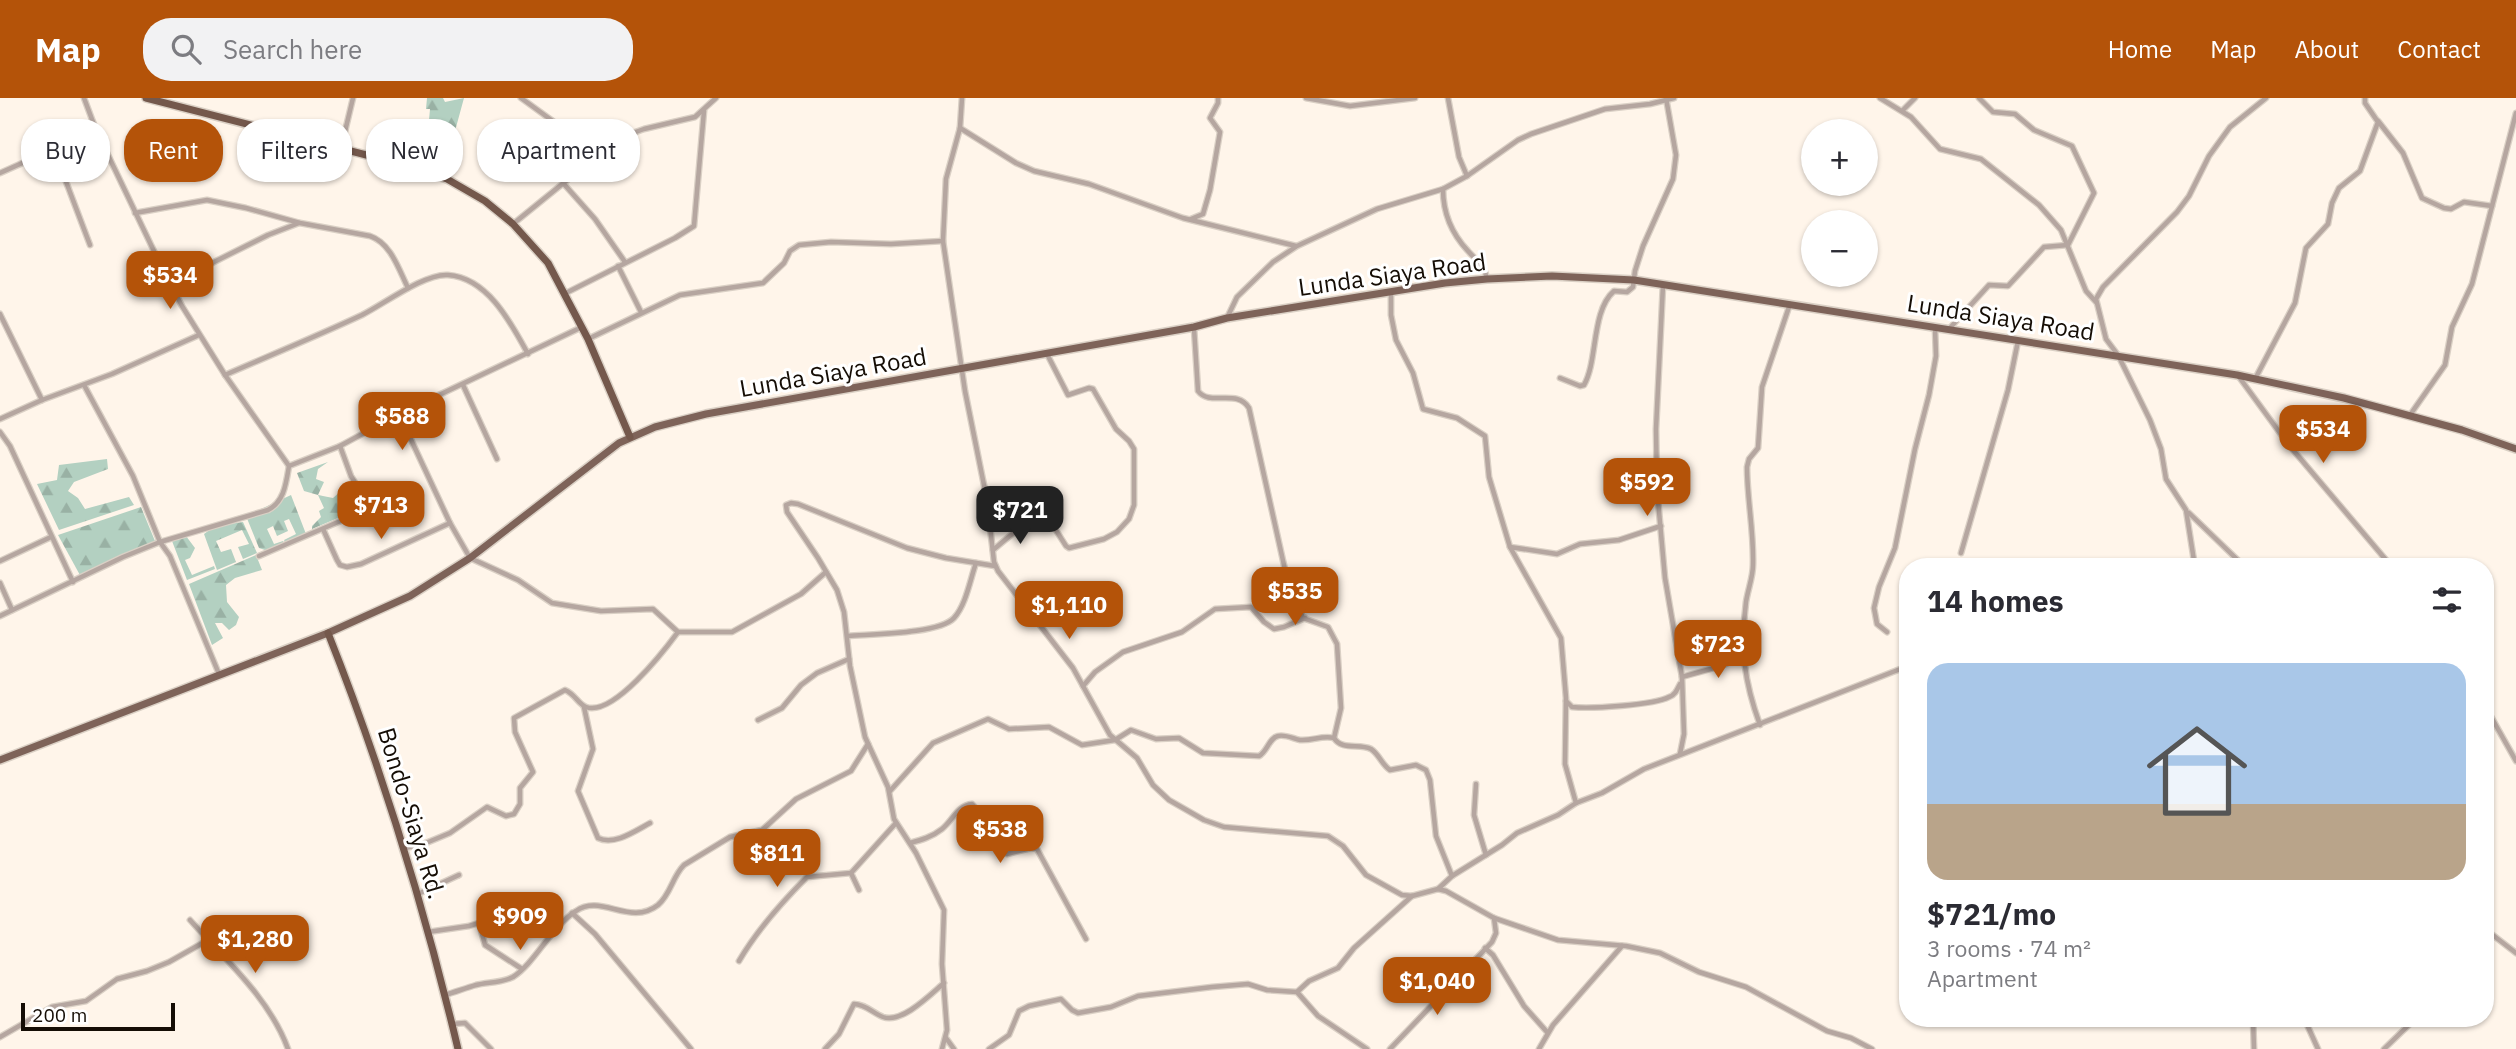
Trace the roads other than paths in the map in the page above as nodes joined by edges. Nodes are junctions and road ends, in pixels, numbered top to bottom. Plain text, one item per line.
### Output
1 (84, 98) edge
2 (146, 98) edge
3 (354, 98) edge
4 (521, 98) edge
5 (716, 98) edge
6 (962, 98) edge
7 (1219, 98) edge
8 (1306, 98) edge
9 (1415, 98) edge
10 (1448, 98) edge
11 (1674, 98) edge
12 (1880, 98) edge
13 (1915, 98) edge
14 (1979, 98) edge
15 (2266, 98) edge
16 (2365, 98) edge
17 (156, 99) edge
18 (1666, 99) edge
19 (1332, 101) edge
20 (1903, 110) junction
21 (704, 111) junction
22 (2516, 113) edge
23 (92, 119) edge
24 (349, 119) edge
25 (550, 119) edge
26 (237, 120) edge
27 (2378, 121) junction
28 (960, 128) junction
29 (640, 130) edge
30 (352, 151) edge
31 (110, 160) edge
32 (21, 164) edge
33 (0, 173) edge
34 (1467, 176) junction
35 (66, 182) edge
36 (563, 183) joint
37 (1443, 189) junction
38 (2492, 206) junction
39 (135, 213) junction
40 (1183, 218) junction
41 (300, 223) junction
42 (513, 224) junction
43 (943, 241) junction
44 (90, 245) dead end
45 (2068, 245) junction
46 (1297, 246) junction
47 (625, 262) junction
48 (618, 266) junction
49 (1487, 279) junction
50 (1634, 280) junction
51 (170, 284) junction
52 (1663, 285) junction
53 (408, 288) junction
54 (1391, 291) junction
55 (566, 293) junction
56 (1790, 303) junction
57 (2096, 303) junction
58 (641, 312) junction
59 (0, 314) edge
60 (1227, 318) junction
61 (583, 327) junction
62 (1194, 327) junction
63 (1935, 327) junction
64 (1949, 329) junction
65 (199, 335) junction
66 (588, 339) junction
67 (2018, 340) junction
68 (1046, 353) junction
69 (528, 354) junction
70 (2118, 355) junction
71 (961, 369) junction
72 (225, 375) junction
73 (2237, 375) junction
74 (1560, 377) dead end
75 (2255, 379) junction
76 (463, 385) junction
77 (84, 386) junction
78 (41, 400) junction
79 (399, 414) junction
80 (2409, 416) junction
81 (0, 419) edge
82 (0, 432) edge
83 (630, 437) junction
84 (340, 446) junction
85 (2516, 449) edge
86 (497, 459) dead end
87 (289, 466) junction
88 (987, 504) junction
89 (2186, 510) junction
90 (1029, 520) junction
91 (450, 523) junction
92 (1661, 526) junction
93 (323, 528) junction
94 (51, 537) junction
95 (160, 542) junction
96 (1510, 547) junction
97 (993, 550) junction
98 (1961, 553) dead end
99 (259, 556) dead end
100 (470, 558) junction
101 (2194, 558) edge
102 (2233, 558) edge
103 (2384, 558) edge
104 (0, 561) edge
105 (976, 563) junction
106 (995, 566) junction
107 (826, 572) junction
108 (73, 582) junction
109 (0, 583) edge
110 (12, 610) junction
111 (0, 616) edge
112 (1305, 618) junction
113 (678, 632) junction
114 (1886, 632) dead end
115 (328, 633) junction
116 (848, 636) junction
117 (1743, 656) junction
118 (849, 659) junction
119 (1899, 670) edge
120 (219, 674) junction
121 (1682, 679) junction
122 (1083, 686) junction
123 (1566, 701) junction
124 (584, 706) junction
125 (758, 720) dead end
126 (2494, 722) edge
127 (1759, 725) junction
128 (1334, 738) junction
129 (1115, 740) junction
130 (868, 744) junction
131 (1680, 755) junction
132 (0, 760) edge
133 (2516, 761) edge
134 (1476, 784) dead end
135 (889, 791) junction
136 (1576, 803) junction
137 (650, 823) dead end
138 (896, 823) junction
139 (909, 844) junction
140 (405, 848) junction
141 (1486, 855) junction
142 (851, 873) junction
143 (459, 875) dead end
144 (1452, 876) junction
145 (1444, 882) junction
146 (1438, 889) junction
147 (859, 890) dead end
148 (1449, 892) junction
149 (418, 894) junction
150 (1412, 896) junction
151 (572, 913) junction
152 (521, 914) dead end
153 (1494, 918) junction
154 (245, 919) dead end
155 (190, 920) dead end
156 (479, 923) junction
157 (428, 932) junction
158 (2494, 936) edge
159 (1086, 939) dead end
160 (209, 941) junction
161 (1623, 946) junction
162 (1485, 948) junction
163 (2516, 953) edge
164 (739, 961) dead end
165 (522, 970) junction
166 (944, 982) junction
167 (1297, 992) junction
168 (444, 995) junction
169 (452, 1024) junction
170 (2253, 1027) edge
171 (2308, 1027) edge
172 (2407, 1027) edge
173 (1547, 1032) junction
174 (0, 1037) edge
175 (946, 1038) junction
176 (288, 1049) edge
177 (458, 1049) edge
178 (491, 1049) edge
179 (691, 1049) edge
180 (825, 1049) edge
181 (942, 1049) edge
182 (954, 1049) edge
183 (989, 1049) edge
184 (1367, 1049) edge
185 (1390, 1049) edge
186 (1539, 1049) edge
187 (1871, 1049) edge
188 (2254, 1049) edge
189 (2318, 1049) edge
190 (2384, 1049) edge

1 - 23 street
2 - 17 highway
3 - 24 street
4 - 25 street
5 - 21 street
6 - 28 street
7 - 40 street
8 - 19 street
9 - 19 street
10 - 34 street
11 - 18 street
12 - 20 street
13 - 20 street
14 - 45 street
15 - 57 street
16 - 27 street
17 - 26 highway
18 - 34 street
18 - 50 street
20 - 45 street
21 - 29 street
21 - 47 street
22 - 38 street
27 - 38 street
27 - 75 street
28 - 40 street
28 - 43 street
30 - 42 highway
31 - 39 street
32 - 33 street
34 - 37 street
35 - 44 street
36 - 42 street
36 - 47 street
37 - 46 street
37 - 49 street
38 - 80 street
39 - 41 street
39 - 51 street
40 - 46 street
41 - 51 street
41 - 53 street
42 - 55 highway
43 - 58 street
43 - 71 street
45 - 57 street
45 - 64 street
46 - 60 street
47 - 48 street
48 - 55 street
48 - 58 street
49 - 50 main road, Lunda Siaya Road
49 - 54 main road, Lunda Siaya Road
50 - 52 main road, Lunda Siaya Road
50 - 74 street
51 - 65 street
52 - 56 main road, Lunda Siaya Road
52 - 92 street
53 - 69 street
53 - 72 street
54 - 60 main road, Lunda Siaya Road
54 - 96 street
55 - 61 highway
56 - 63 main road, Lunda Siaya Road
56 - 117 street
57 - 70 street
58 - 66 street
59 - 78 street
60 - 62 main road, Lunda Siaya Road
61 - 66 highway
61 - 69 street
62 - 68 main road, Lunda Siaya Road
62 - 112 street
63 - 64 main road, Lunda Siaya Road
63 - 114 street
64 - 67 main road, Lunda Siaya Road
65 - 72 street
65 - 77 street
66 - 83 highway
67 - 70 main road, Lunda Siaya Road
67 - 98 street
68 - 71 main road, Lunda Siaya Road
68 - 90 street
69 - 76 street
70 - 73 main road, Lunda Siaya Road
70 - 89 street
71 - 83 main road, Lunda Siaya Road
71 - 88 street
72 - 87 street
73 - 75 main road, Lunda Siaya Road
73 - 103 street
75 - 80 main road, Lunda Siaya Road
76 - 79 street
76 - 86 street
77 - 78 street
77 - 95 street
78 - 81 street
79 - 84 street
79 - 91 street
80 - 85 main road, Lunda Siaya Road
82 - 94 street
83 - 100 main road, Lunda Siaya Road
84 - 87 street
84 - 93 street
87 - 95 street
88 - 90 street
88 - 97 street
89 - 101 street
89 - 102 street
90 - 97 street
91 - 93 street
91 - 100 street
92 - 96 street
92 - 121 street
93 - 99 street
94 - 104 street
94 - 108 street
95 - 108 street
95 - 120 street
96 - 123 street
97 - 106 street
100 - 113 street
100 - 115 main road, Lunda Siaya Road
105 - 106 street
105 - 107 street
105 - 116 street
106 - 122 street
107 - 113 street
107 - 116 street
108 - 110 street
109 - 110 street
110 - 111 street
112 - 122 street
112 - 128 street
113 - 124 street
115 - 120 main road, Lunda Siaya Road
115 - 140 highway, Bondo-Siaya Rd.
116 - 118 street
117 - 121 street
117 - 127 street
118 - 125 street
118 - 130 street
119 - 127 street
120 - 132 main road, Lunda Siaya Road
121 - 123 street
121 - 131 street
122 - 129 street
123 - 136 street
124 - 137 street
124 - 140 street
126 - 133 street
127 - 131 street
128 - 129 street
128 - 144 street
129 - 135 street
129 - 150 street
130 - 135 street
130 - 151 street
131 - 136 street
134 - 141 street
135 - 138 street
136 - 141 street
138 - 139 street
138 - 142 street
139 - 159 street
139 - 166 street
140 - 149 highway, Bondo-Siaya Rd.
141 - 144 street
142 - 147 street
142 - 164 street
143 - 149 street
144 - 145 street
145 - 146 street
145 - 148 street
146 - 148 street
146 - 150 street
148 - 153 street
149 - 157 highway, Bondo-Siaya Rd.
150 - 167 street
151 - 165 street
151 - 179 street
152 - 156 street
153 - 161 street
153 - 162 street
154 - 160 street
155 - 160 street
156 - 157 street
156 - 165 street
157 - 168 highway, Bondo-Siaya Rd.
158 - 163 street
160 - 174 street
160 - 176 street
161 - 173 street
161 - 187 street
162 - 173 street
162 - 185 street
165 - 168 street
166 - 175 street
166 - 180 street
167 - 183 street
167 - 184 street
168 - 169 highway, Bondo-Siaya Rd.
169 - 177 highway, Bondo-Siaya Rd.
169 - 178 street
170 - 188 street
171 - 189 street
172 - 190 street
173 - 186 street
175 - 181 street
175 - 182 street

